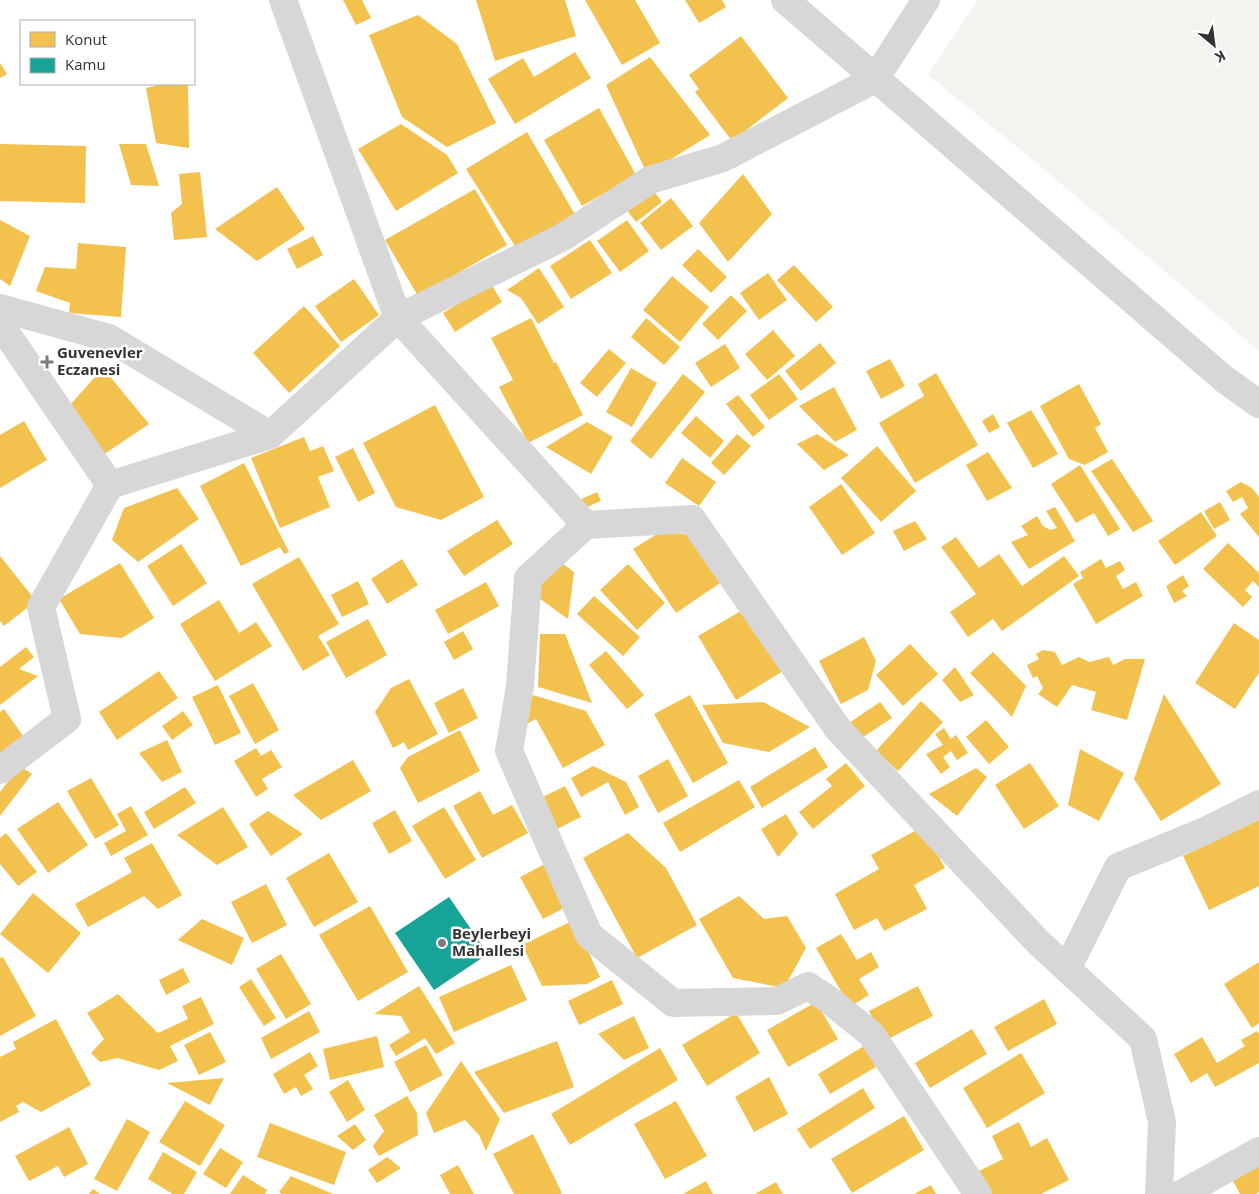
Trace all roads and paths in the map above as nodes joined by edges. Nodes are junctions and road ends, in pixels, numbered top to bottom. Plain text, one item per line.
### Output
1 (283, 0) edge
2 (785, 0) edge
3 (926, 0) edge
4 (875, 79) junction
5 (0, 308) edge
6 (398, 318) junction
7 (0, 324) edge
8 (1259, 404) edge
9 (270, 435) junction
10 (110, 485) junction
11 (586, 525) junction
12 (0, 770) edge
13 (1259, 804) edge
14 (1067, 969) junction
15 (1259, 1151) edge
16 (978, 1194) edge
17 (1160, 1194) edge
18 (1181, 1194) edge

1 - 6 street
2 - 4 street
3 - 4 street
4 - 6 street
4 - 8 street
5 - 9 street
6 - 9 street
6 - 11 street
7 - 10 street
9 - 10 street
10 - 12 street
11 - 14 street
11 - 16 street
13 - 14 street
14 - 17 street
15 - 18 street

